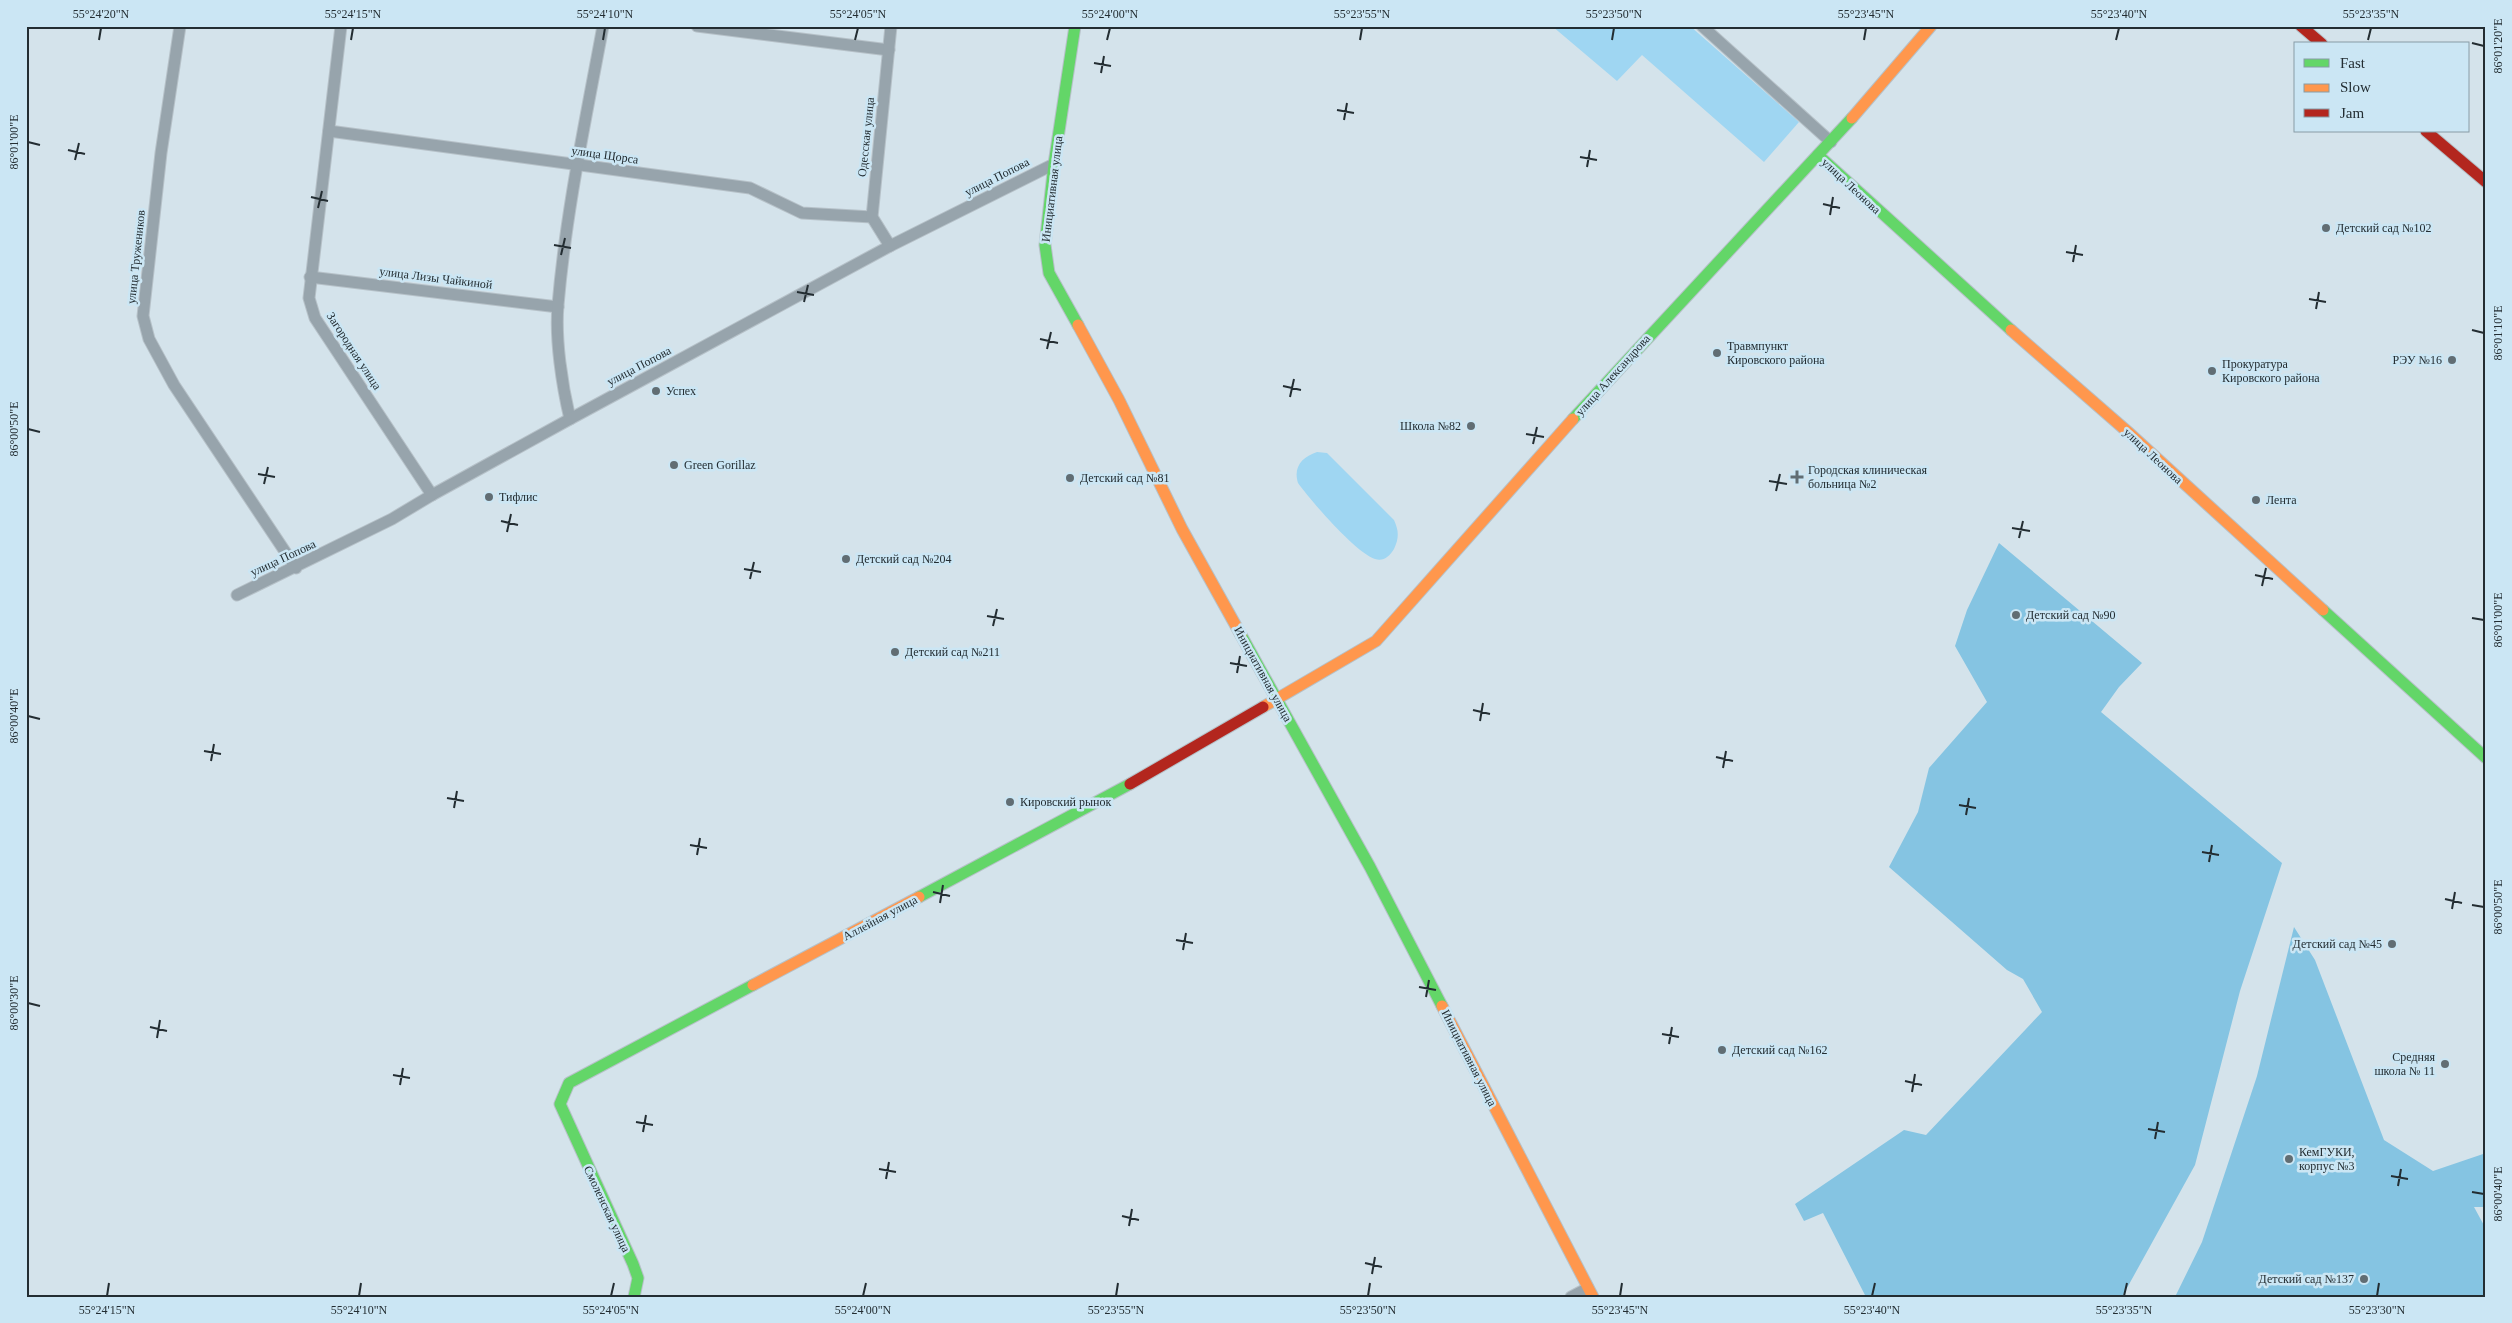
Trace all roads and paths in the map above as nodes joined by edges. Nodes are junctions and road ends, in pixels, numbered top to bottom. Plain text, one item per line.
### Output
1 (180, 26) edge
2 (341, 26) edge
3 (603, 26) edge
4 (697, 26) edge
5 (891, 26) edge
6 (1075, 26) edge
7 (1702, 26) edge
8 (1931, 26) edge
9 (2301, 26) edge
10 (2320, 42) edge
11 (889, 50) junction
12 (329, 131) junction
13 (2427, 132) edge
14 (1831, 142) junction
15 (1818, 155) junction
16 (1054, 164) junction
17 (577, 165) junction
18 (2486, 182) edge
19 (872, 217) junction
20 (890, 246) junction
21 (310, 277) junction
22 (558, 307) junction
23 (570, 419) junction
24 (432, 495) junction
25 (296, 568) junction
26 (238, 595) dead end
27 (1278, 701) junction
28 (2486, 758) edge
29 (567, 1122) joint
30 (1590, 1292) edge
31 (634, 1297) edge
32 (1571, 1297) edge

1 - 25 street, улица Тружеников
2 - 12 street, Загородная улица
3 - 17 street
4 - 11 street
5 - 11 street, Одесская улица
6 - 16 street, Инициативная улица
7 - 14 street, улица Леонова
8 - 14 street, улица Александрова
9 - 10 street
11 - 19 street, Одесская улица
12 - 17 street, улица Щорса
12 - 21 street, Загородная улица
13 - 18 street
14 - 15 street, улица Александрова
15 - 27 street, улица Александрова
15 - 28 street, улица Леонова
16 - 20 street, улица Попова
16 - 27 street, Инициативная улица
17 - 19 street, улица Щорса
17 - 22 street
19 - 20 street
20 - 23 street, улица Попова
21 - 22 street, улица Лизы Чайкиной
21 - 24 street, Загородная улица
22 - 23 street
23 - 24 street, улица Попова
24 - 25 street, улица Попова
25 - 26 street, улица Попова
27 - 29 street, Аллейная улица
27 - 30 street, Инициативная улица
29 - 31 street, Смоленская улица
30 - 32 street

